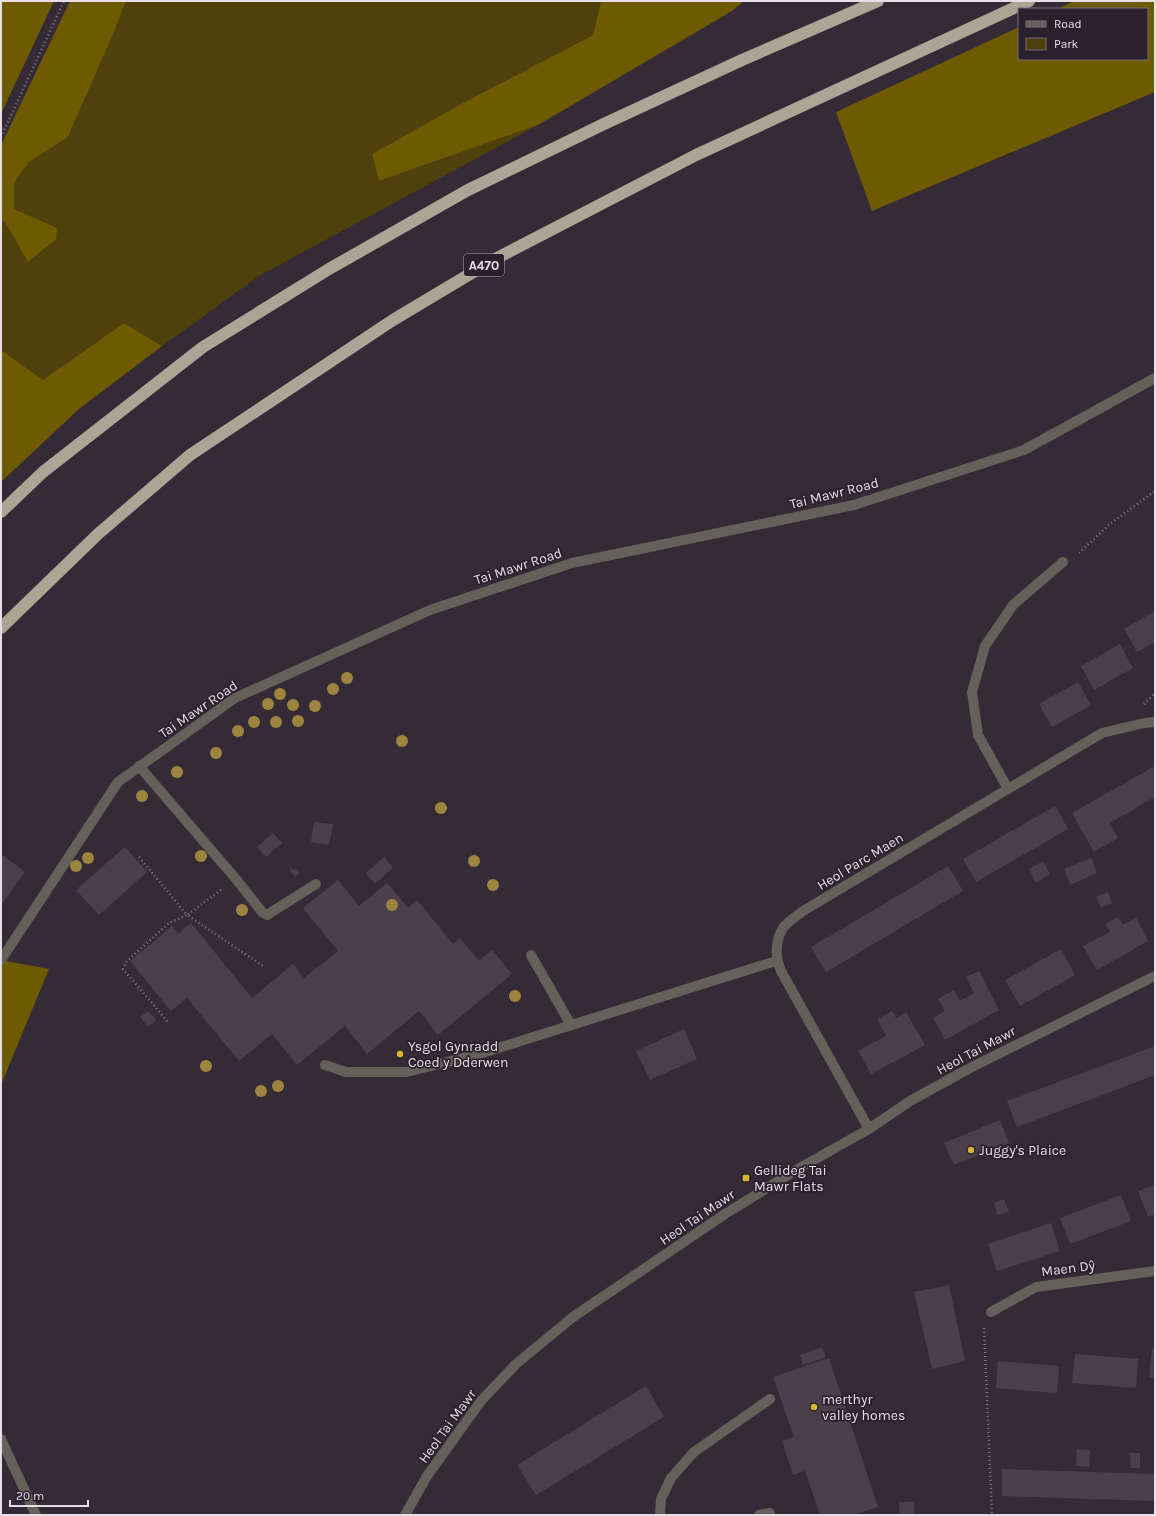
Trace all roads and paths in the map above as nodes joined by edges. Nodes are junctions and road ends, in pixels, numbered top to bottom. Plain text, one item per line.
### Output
1 (64, 1) edge
2 (878, 1) edge
3 (1029, 1) edge
4 (1, 137) edge
5 (1155, 378) edge
6 (1155, 491) edge
7 (1, 512) edge
8 (1063, 562) joint
9 (1, 628) edge
10 (1155, 722) edge
11 (139, 766) junction
12 (1008, 789) junction
13 (139, 857) dead end
14 (236, 879) junction
15 (316, 884) dead end
16 (187, 915) junction
17 (531, 955) dead end
18 (1, 960) edge
19 (776, 960) junction
20 (263, 966) dead end
21 (1155, 976) edge
22 (168, 1022) dead end
23 (571, 1026) junction
24 (325, 1065) dead end
25 (869, 1129) junction
26 (1155, 1271) edge
27 (991, 1312) joint
28 (770, 1399) dead end
29 (1, 1439) edge
30 (770, 1513) dead end
31 (36, 1515) edge
32 (405, 1515) edge
33 (660, 1515) edge
34 (759, 1515) edge
35 (992, 1515) edge

1 - 4 path
2 - 7 highway
3 - 9 highway, A470
5 - 11 street, Tai Mawr Road
6 - 8 path
8 - 12 street
10 - 12 street, Heol Parc Maen
11 - 14 street
11 - 18 street, Tai Mawr Road
12 - 19 street, Heol Parc Maen
13 - 16 path
14 - 15 street
14 - 16 path
16 - 20 path
16 - 22 path
17 - 23 street
19 - 23 street
19 - 25 street
21 - 25 street, Heol Tai Mawr
23 - 24 street
25 - 32 street, Heol Tai Mawr
26 - 27 street, Maen Dŷ
27 - 35 path
28 - 33 street
29 - 31 street
30 - 34 street

